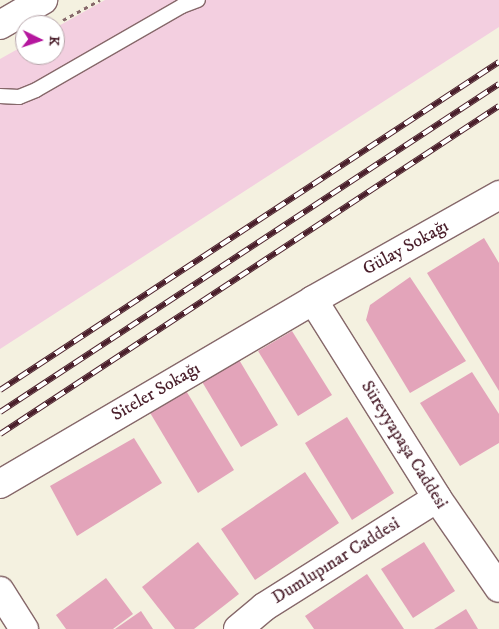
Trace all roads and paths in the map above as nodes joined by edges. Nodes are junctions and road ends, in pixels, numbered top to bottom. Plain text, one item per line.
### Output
1 (43, 0) edge
2 (100, 0) edge
3 (198, 0) edge
4 (65, 19) edge
5 (0, 25) edge
6 (0, 96) edge
7 (499, 195) edge
8 (313, 300) junction
9 (0, 484) edge
10 (437, 498) junction
11 (499, 588) edge
12 (0, 591) edge
13 (24, 629) edge
14 (238, 629) edge

1 - 5 main road
2 - 4 path
3 - 6 lane
7 - 8 main road, Gülay Sokağı
8 - 9 main road, Siteler Sokağı
8 - 10 main road, Süreyyapaşa Caddesi
10 - 11 main road, Süreyyapaşa Caddesi
10 - 14 main road, Dumlupınar Caddesi
12 - 13 main road

